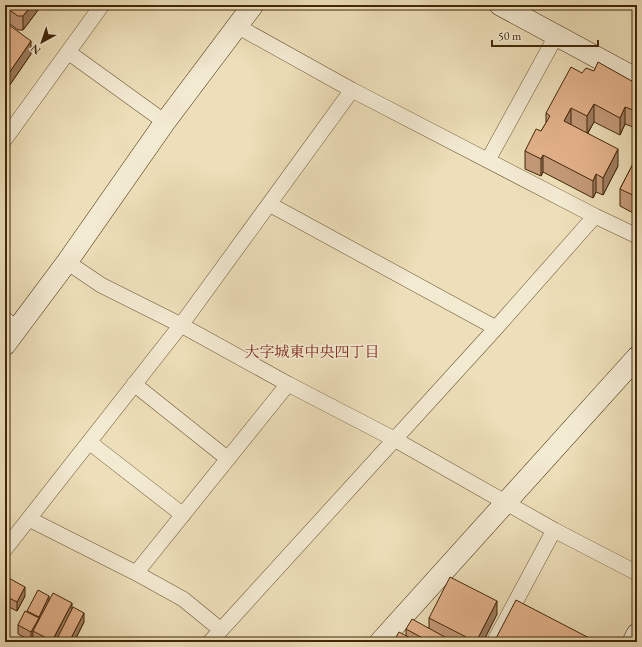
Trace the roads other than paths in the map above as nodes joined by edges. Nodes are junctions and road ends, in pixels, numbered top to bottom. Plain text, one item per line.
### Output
1 (102, 5) edge
2 (253, 5) edge
3 (500, 5) edge
4 (237, 26) junction
5 (556, 36) junction
6 (68, 52) junction
7 (637, 79) edge
8 (352, 90) junction
9 (165, 122) junction
10 (5, 138) edge
11 (488, 160) junction
12 (269, 204) junction
13 (595, 216) junction
14 (637, 236) edge
15 (67, 262) junction
16 (180, 325) junction
17 (496, 328) junction
18 (9, 331) edge
19 (637, 357) edge
20 (134, 384) junction
21 (288, 384) junction
22 (394, 439) junction
23 (89, 442) junction
24 (228, 459) junction
25 (506, 502) junction
26 (183, 515) junction
27 (29, 519) junction
28 (554, 530) junction
29 (5, 549) edge
30 (136, 573) junction
31 (637, 573) edge
32 (221, 630) junction
33 (637, 634) edge
34 (210, 642) edge
35 (380, 642) edge
36 (494, 642) edge
37 (633, 642) edge

1 - 6 street
2 - 4 street
3 - 5 street
4 - 8 street
4 - 9 street
5 - 7 street
5 - 11 street
6 - 9 street
6 - 10 street
8 - 11 street
8 - 12 street
9 - 15 street
11 - 13 street
12 - 16 street
12 - 17 street
13 - 14 street
13 - 17 street
15 - 16 street
15 - 18 street
16 - 20 street
16 - 21 street
17 - 22 street
19 - 25 street
20 - 23 street
20 - 24 street
21 - 22 street
21 - 24 street
22 - 25 street
22 - 32 street
23 - 26 street
23 - 27 street
24 - 26 street
25 - 28 street
25 - 35 street
26 - 30 street
27 - 29 street
27 - 30 street
28 - 31 street
28 - 36 street
30 - 32 street
32 - 34 street
33 - 37 street

